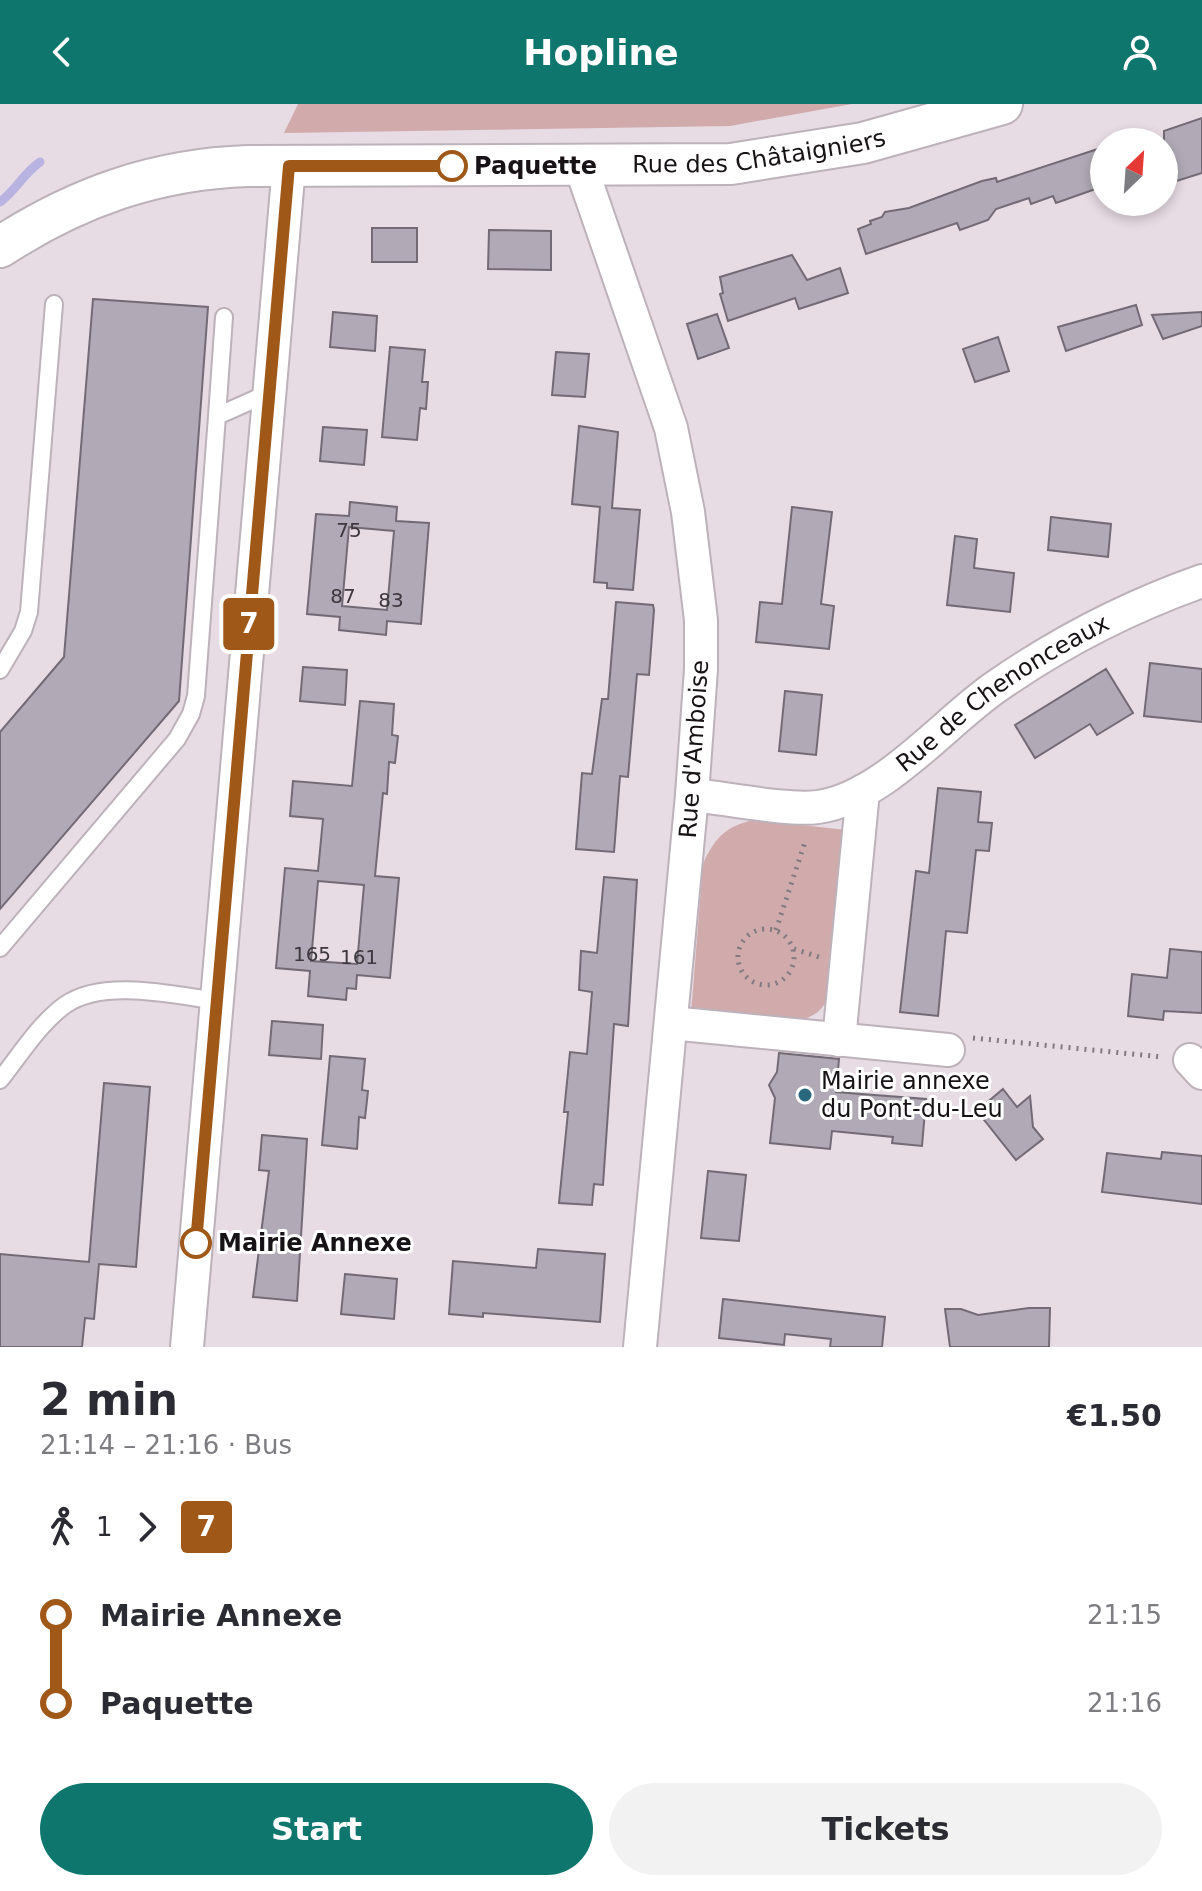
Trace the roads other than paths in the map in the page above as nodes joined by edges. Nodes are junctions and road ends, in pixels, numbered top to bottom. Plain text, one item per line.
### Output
1 (1002, 104) edge
2 (289, 166) junction
3 (581, 167) junction
4 (0, 247) edge
5 (54, 304) dead end
6 (224, 317) dead end
7 (269, 393) junction
8 (217, 416) junction
9 (1202, 581) edge
10 (0, 670) edge
11 (863, 791) junction
12 (692, 795) junction
13 (0, 948) edge
14 (217, 1001) junction
15 (671, 1023) junction
16 (839, 1040) junction
17 (948, 1050) road end
18 (0, 1080) edge
19 (187, 1347) edge
20 (640, 1347) edge

1 - 3 street, Rue des Châtaigniers
2 - 3 street, Rue des Châtaigniers
2 - 4 street, Rue des Châtaigniers
2 - 7 street
3 - 12 street, Rue d'Amboise
5 - 10 lane
6 - 8 lane
7 - 8 lane
7 - 14 street
8 - 13 lane
9 - 11 street, Rue de Chenonceaux
11 - 12 street, Rue de Chenonceaux
11 - 16 street
12 - 15 street, Rue d'Amboise
14 - 18 lane
14 - 19 street
15 - 16 street
15 - 20 street, Rue d'Amboise
16 - 17 street

